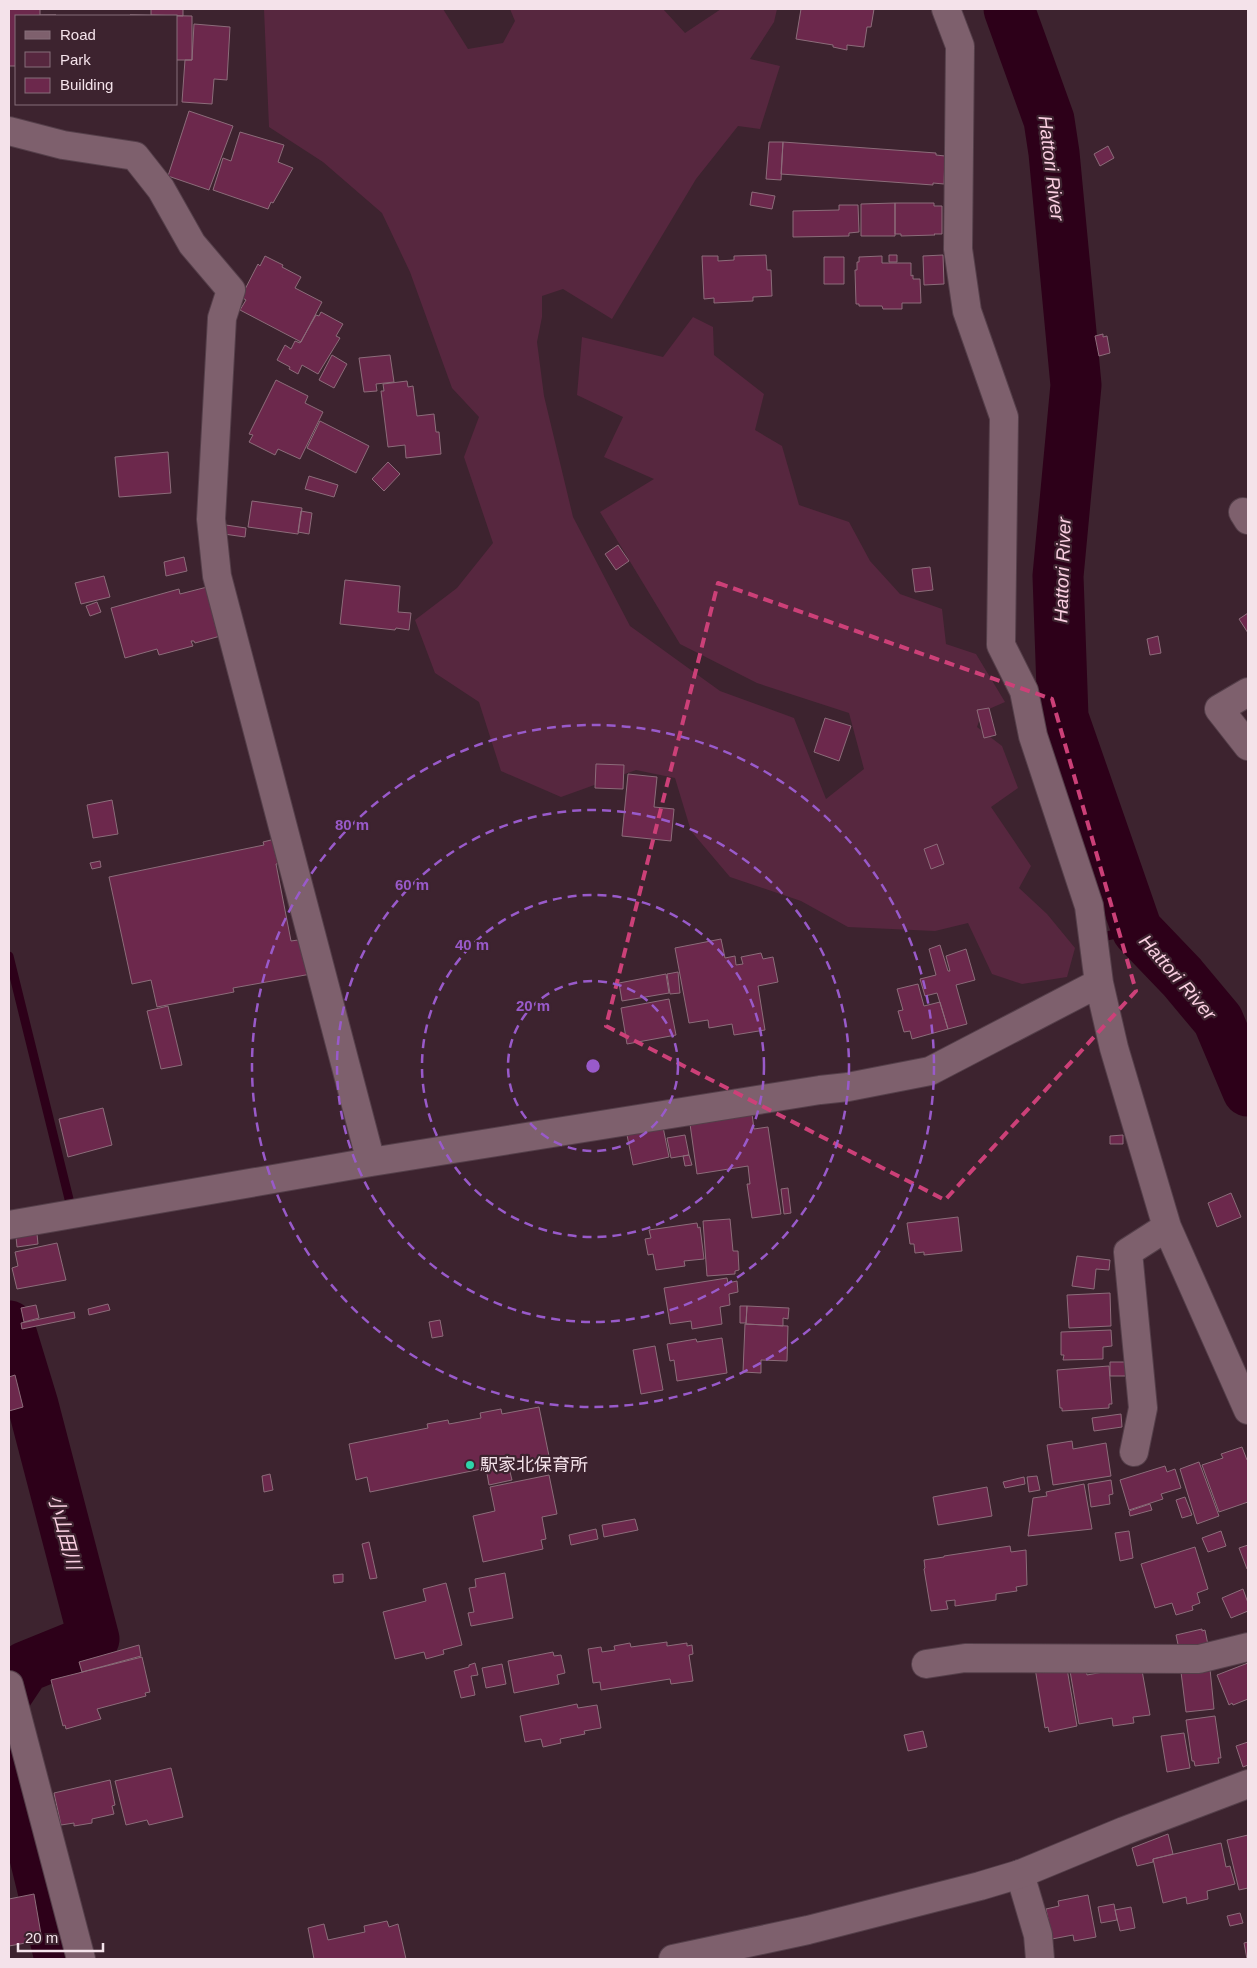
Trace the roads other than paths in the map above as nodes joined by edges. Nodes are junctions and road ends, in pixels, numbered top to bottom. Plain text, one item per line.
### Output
1 (946, 9) edge
2 (9, 131) edge
3 (1248, 692) edge
4 (1248, 746) edge
5 (1099, 983) junction
6 (371, 1162) junction
7 (9, 1225) edge
8 (1167, 1227) junction
9 (1248, 1410) edge
10 (1134, 1452) dead end
11 (1248, 1646) edge
12 (926, 1664) dead end
13 (9, 1685) edge
14 (16, 1741) edge
15 (1248, 1784) edge
16 (1020, 1874) junction
17 (81, 1959) edge
18 (673, 1959) edge
19 (1040, 1959) edge

1 - 5 street
2 - 6 street
3 - 4 street
5 - 6 street
5 - 8 street
6 - 7 street
8 - 9 street
8 - 10 street
11 - 12 street
13 - 14 street
14 - 17 street
15 - 16 street
16 - 18 street
16 - 19 street

